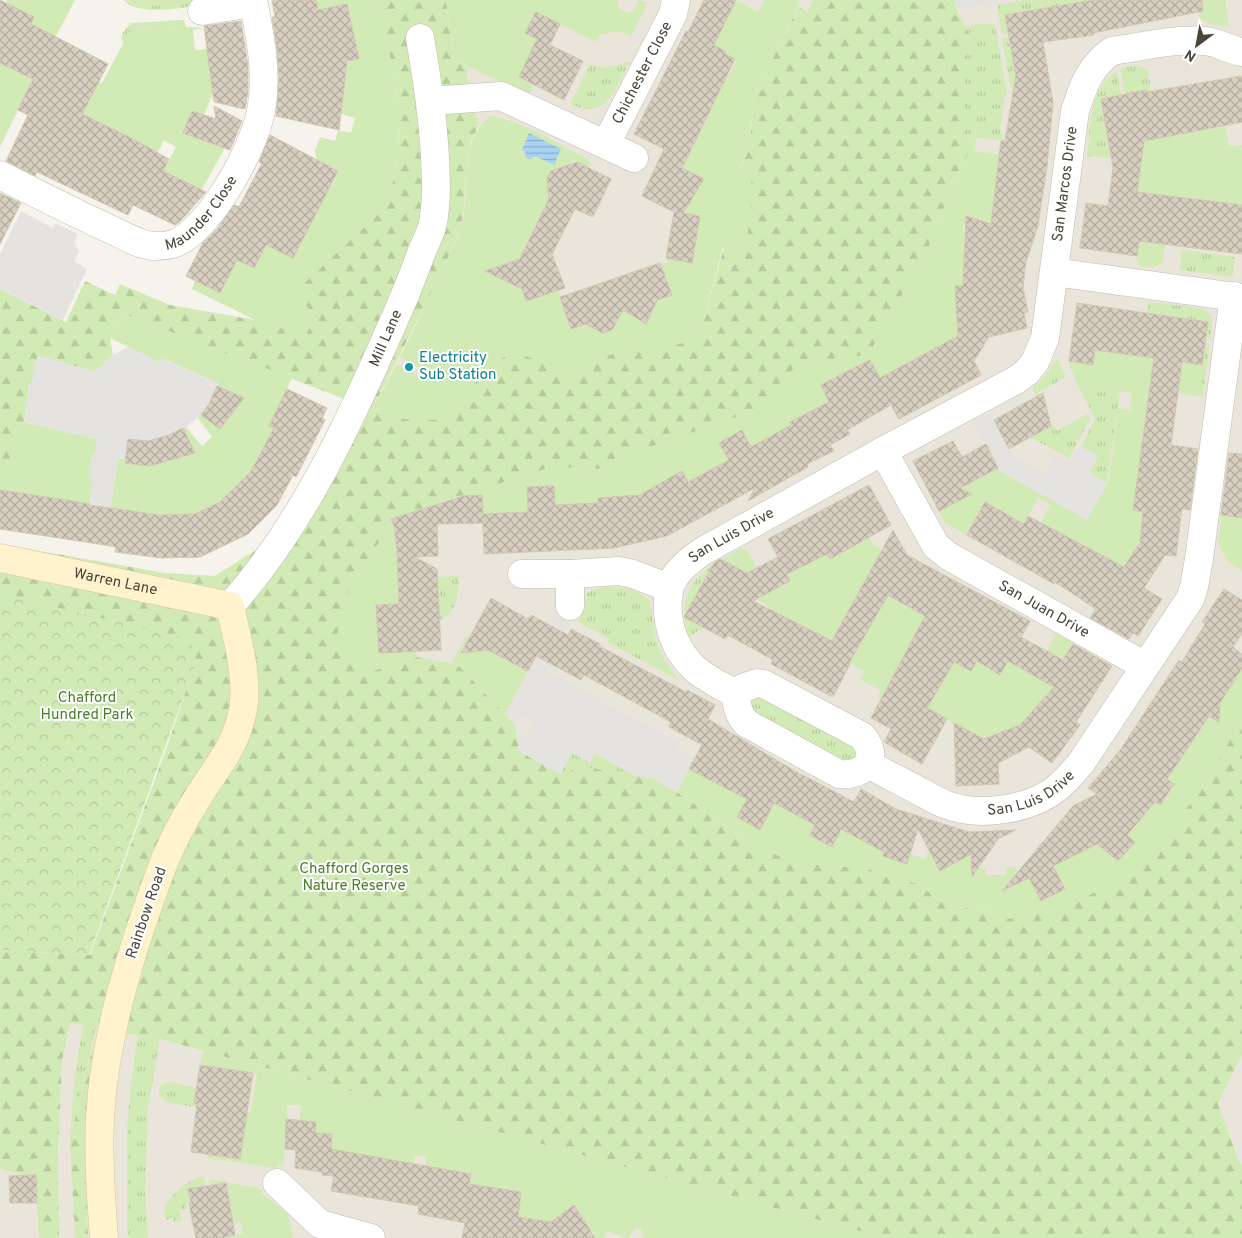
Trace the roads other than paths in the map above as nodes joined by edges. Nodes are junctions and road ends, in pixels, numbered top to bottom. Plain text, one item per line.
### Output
1 (676, 0) edge
2 (253, 1) edge
3 (202, 11) dead end
4 (420, 38) dead end
5 (1242, 52) edge
6 (431, 101) junction
7 (606, 144) junction
8 (634, 158) dead end
9 (0, 175) edge
10 (1054, 272) junction
11 (1238, 297) edge
12 (883, 451) junction
13 (0, 558) edge
14 (522, 574) dead end
15 (570, 574) junction
16 (669, 588) junction
17 (230, 606) junction
18 (570, 606) dead end
19 (1145, 666) junction
20 (736, 694) junction
21 (868, 764) junction
22 (277, 1183) dead end
23 (317, 1231) edge
24 (104, 1238) edge
25 (371, 1238) edge

1 - 7 street, Chichester Close
2 - 3 street, Maunder Close
2 - 9 street, Maunder Close
4 - 6 street, Mill Lane
5 - 10 street, San Marcos Drive
6 - 7 street
6 - 17 street, Mill Lane
7 - 8 street
10 - 11 street
10 - 12 street
11 - 19 street
12 - 16 street, San Luis Drive
12 - 19 street, San Juan Drive
13 - 17 street, Warren Lane
14 - 15 street
15 - 16 street
15 - 18 street
16 - 20 street
17 - 24 street, Rainbow Road
19 - 21 street, San Luis Drive
20 - 21 street
20 - 21 street
22 - 23 street
23 - 25 street

